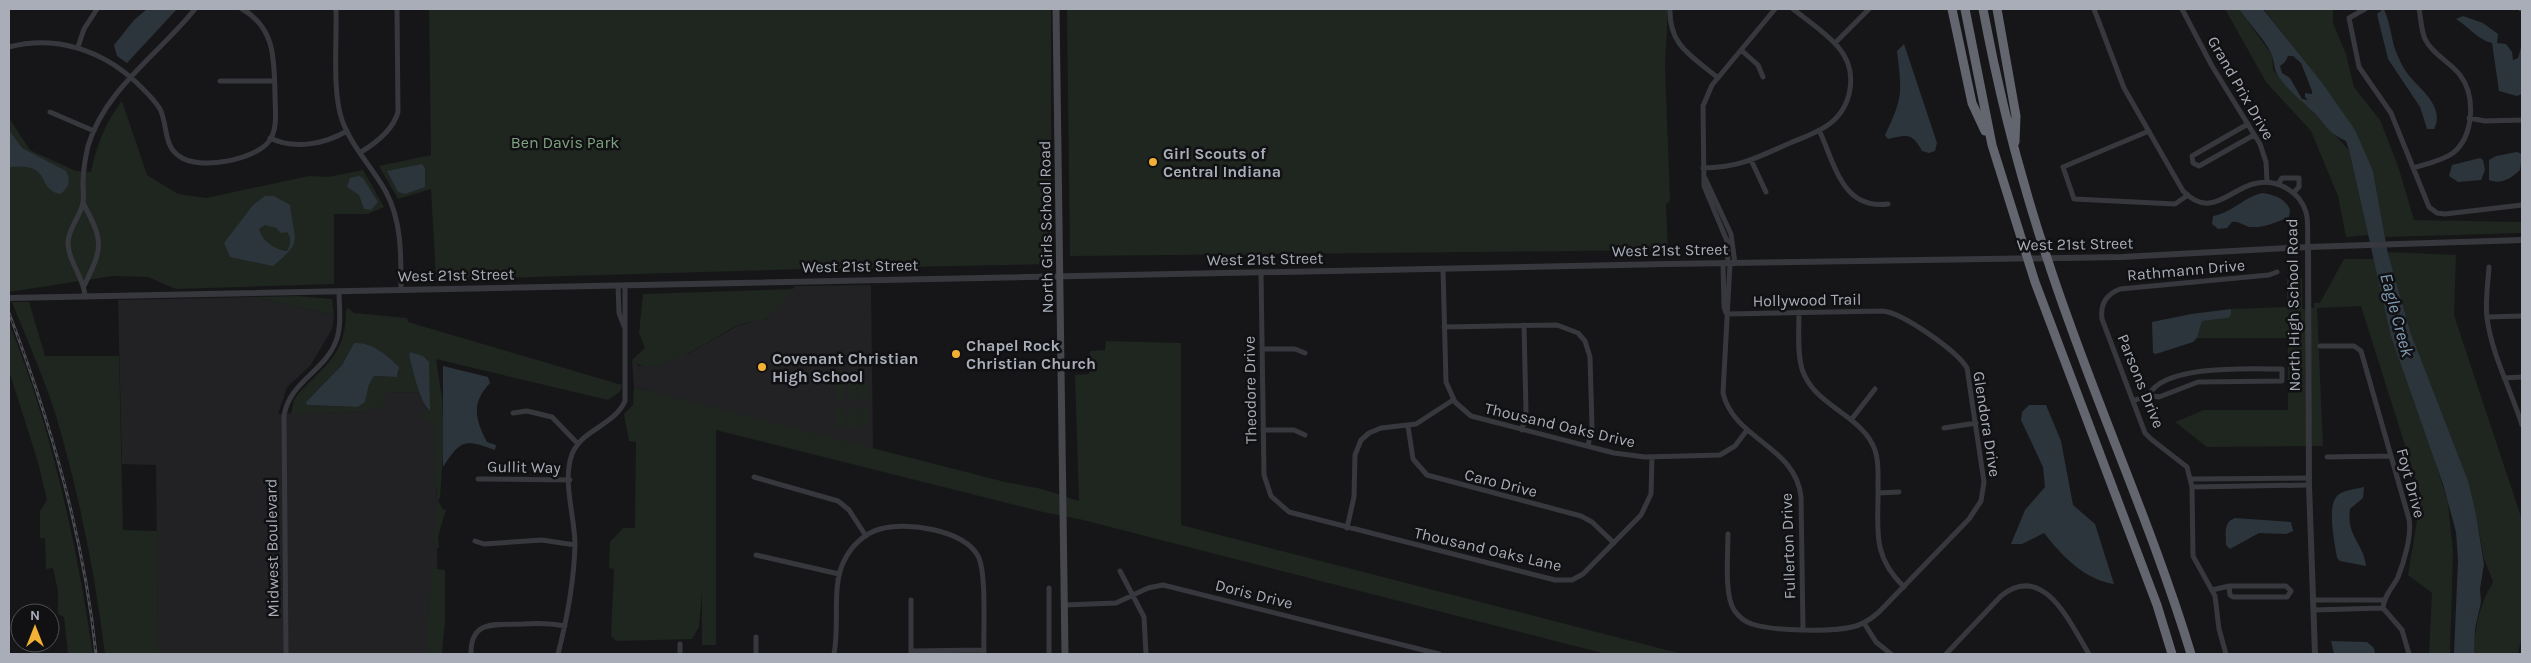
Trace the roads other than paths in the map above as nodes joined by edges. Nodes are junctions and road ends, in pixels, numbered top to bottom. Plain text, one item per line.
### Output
1 (97, 9) edge
2 (195, 9) edge
3 (245, 9) edge
4 (336, 9) edge
5 (397, 9) edge
6 (1056, 9) edge
7 (1670, 9) edge
8 (1775, 9) edge
9 (1793, 9) edge
10 (1869, 9) edge
11 (1952, 9) edge
12 (1965, 9) edge
13 (1982, 9) edge
14 (1997, 9) edge
15 (2094, 9) edge
16 (2182, 9) edge
17 (2364, 9) edge
18 (2419, 9) edge
19 (1835, 43) junction
20 (9, 47) edge
21 (78, 47) junction
22 (1741, 50) junction
23 (131, 77) junction
24 (1763, 77) dead end
25 (1718, 78) junction
26 (274, 81) junction
27 (220, 82) dead end
28 (50, 112) dead end
29 (2469, 118) junction
30 (2522, 120) edge
31 (2248, 124) junction
32 (1819, 130) junction
33 (94, 131) junction
34 (347, 131) junction
35 (2149, 131) junction
36 (2254, 135) junction
37 (270, 138) junction
38 (1992, 145) junction
39 (361, 152) junction
40 (2015, 153) junction
41 (1751, 160) junction
42 (1703, 168) junction
43 (2413, 168) junction
44 (2267, 182) junction
45 (2278, 184) junction
46 (1766, 192) dead end
47 (2293, 192) junction
48 (2188, 195) junction
49 (83, 203) junction
50 (1888, 204) dead end
51 (2522, 205) edge
52 (2522, 240) edge
53 (2308, 247) junction
54 (1729, 263) junction
55 (2489, 267) dead end
56 (1442, 269) junction
57 (1260, 272) junction
58 (2277, 272) dead end
59 (1060, 276) junction
60 (84, 286) junction
61 (618, 286) junction
62 (625, 286) junction
63 (401, 290) junction
64 (340, 291) junction
65 (85, 296) junction
66 (9, 298) edge
67 (2104, 303) joint
68 (1887, 311) joint
69 (1799, 312) junction
70 (1727, 314) junction
71 (2522, 316) edge
72 (2487, 317) junction
73 (1524, 325) junction
74 (1444, 327) junction
75 (625, 328) junction
76 (2320, 346) dead end
77 (1262, 349) junction
78 (1305, 353) dead end
79 (2196, 372) junction
80 (2504, 378) junction
81 (2522, 378) edge
82 (2198, 382) junction
83 (1875, 389) dead end
84 (2149, 395) junction
85 (1453, 400) junction
86 (2133, 401) junction
87 (513, 413) dead end
88 (1851, 420) junction
89 (1976, 424) junction
90 (1408, 426) junction
91 (2522, 426) edge
92 (1944, 428) dead end
93 (1263, 430) junction
94 (1522, 430) junction
95 (1747, 430) junction
96 (1305, 435) dead end
97 (578, 444) junction
98 (1588, 446) junction
99 (2391, 456) junction
100 (1652, 457) junction
101 (2327, 457) dead end
102 (754, 478) dead end
103 (2228, 478) junction
104 (2268, 478) junction
105 (2309, 478) junction
106 (2191, 479) junction
107 (478, 480) dead end
108 (570, 480) junction
109 (2309, 485) junction
110 (2228, 486) junction
111 (2268, 486) junction
112 (2192, 487) junction
113 (1900, 492) dead end
114 (1878, 493) junction
115 (1278, 504) joint
116 (1347, 528) junction
117 (1728, 534) dead end
118 (866, 536) junction
119 (475, 542) dead end
120 (1614, 543) junction
121 (575, 545) junction
122 (756, 555) dead end
123 (1120, 571) dead end
124 (839, 574) junction
125 (2229, 586) junction
126 (1904, 587) junction
127 (1049, 588) dead end
128 (2212, 590) junction
129 (1134, 595) junction
130 (911, 600) dead end
131 (2313, 600) junction
132 (2383, 600) junction
133 (1064, 605) junction
134 (2383, 608) junction
135 (2313, 610) junction
136 (1864, 622) junction
137 (565, 626) junction
138 (1803, 629) junction
139 (756, 637) dead end
140 (680, 644) dead end
141 (984, 652) edge
142 (471, 653) edge
143 (911, 653) edge
144 (286, 654) edge
145 (558, 654) edge
146 (680, 654) edge
147 (756, 654) edge
148 (834, 654) edge
149 (1050, 654) edge
150 (1065, 654) edge
151 (1146, 654) edge
152 (1439, 654) edge
153 (1891, 654) edge
154 (1946, 654) edge
155 (2089, 654) edge
156 (2172, 654) edge
157 (2191, 654) edge
158 (2226, 654) edge
159 (2315, 654) edge
160 (2409, 654) edge

1 - 21 street
2 - 23 street
3 - 26 street
4 - 34 street
5 - 39 street
6 - 59 main road, North Girls School Road
7 - 25 street
8 - 22 street, Fullerton Drive
9 - 19 street
10 - 19 street
11 - 38 highway
12 - 38 highway
13 - 40 highway
14 - 40 highway
15 - 35 street
16 - 31 street, Grand Prix Drive
17 - 43 street
18 - 29 street
19 - 32 street
20 - 21 street
21 - 23 street
22 - 24 street
22 - 25 street, Fullerton Drive
23 - 33 street
23 - 37 street
25 - 42 street, Fullerton Drive
26 - 27 street
26 - 37 street
28 - 33 street
29 - 30 street
29 - 43 street
31 - 36 street, Grand Prix Drive
31 - 36 street
32 - 41 street
32 - 50 street
33 - 49 street
34 - 37 street
34 - 39 street
35 - 48 street
35 - 48 street
36 - 44 street, Grand Prix Drive
38 - 156 highway
39 - 63 street
40 - 157 highway
41 - 42 street
41 - 46 street
42 - 54 street, Fullerton Drive
43 - 51 street
44 - 45 street
44 - 48 street
45 - 47 street
45 - 47 street
47 - 53 street, North High School Road
49 - 60 street
49 - 60 street
52 - 53 street, West 21st Street
53 - 54 street, West 21st Street
53 - 105 street, North High School Road
54 - 56 street, West 21st Street
54 - 70 street, Fullerton Drive
55 - 72 street
56 - 57 street, West 21st Street
56 - 74 street
57 - 59 street, West 21st Street
57 - 77 street, Theodore Drive
58 - 67 street, Rathmann Drive
59 - 62 street, West 21st Street
59 - 133 main road, North Girls School Road
60 - 65 street
61 - 62 street, West 21st Street
61 - 63 street, West 21st Street
61 - 75 street
62 - 75 street
63 - 64 street, West 21st Street
64 - 65 street, West 21st Street
64 - 144 street, Midwest Boulevard
65 - 66 street, West 21st Street
67 - 86 street, Parsons Drive
68 - 69 street, Hollywood Trail
68 - 89 street, Glendora Drive
69 - 70 street, Hollywood Trail
69 - 88 street
70 - 95 street, Fullerton Drive
71 - 72 street
72 - 80 street
73 - 74 street
73 - 94 street
73 - 98 street
74 - 85 street
75 - 97 street
76 - 99 street, Foyt Drive
77 - 78 street
77 - 93 street, Theodore Drive
79 - 82 street
79 - 82 street
79 - 84 street
80 - 81 street
80 - 91 street
82 - 84 street
83 - 88 street
84 - 86 street
85 - 90 street
85 - 94 street, Thousand Oaks Drive
86 - 106 street, Parsons Drive
87 - 97 street
88 - 114 street
89 - 92 street
89 - 126 street, Glendora Drive
90 - 116 street
90 - 120 street, Caro Drive
93 - 96 street
93 - 115 street, Theodore Drive
94 - 98 street, Thousand Oaks Drive
95 - 100 street, Thousand Oaks Drive
95 - 138 street, Fullerton Drive
97 - 108 street
98 - 100 street, Thousand Oaks Drive
99 - 101 street
99 - 132 street, Foyt Drive
100 - 120 street, Thousand Oaks Lane
102 - 118 street
103 - 104 street
103 - 106 street
103 - 110 street
104 - 105 street
104 - 111 street
105 - 109 street, North High School Road
106 - 112 street, Parsons Drive
107 - 108 street, Gullit Way
108 - 121 street
109 - 111 street
109 - 131 street, North High School Road
110 - 111 street
110 - 112 street
112 - 128 street, Parsons Drive
113 - 114 street
114 - 126 street
115 - 116 street, Thousand Oaks Lane
116 - 120 street, Thousand Oaks Lane
117 - 138 street, Glendora Drive
118 - 124 street
118 - 141 street
119 - 121 street
121 - 137 street
122 - 124 street
123 - 129 street
124 - 148 street
125 - 125 street
125 - 128 street
126 - 136 street, Glendora Drive
127 - 149 street
128 - 158 street, Parsons Drive
129 - 133 street, Doris Drive
129 - 151 street
129 - 152 street, Doris Drive
130 - 143 street
131 - 132 street
131 - 135 street, North High School Road
132 - 134 street
133 - 150 main road, North Girls School Road
134 - 135 street
134 - 160 street
135 - 159 street, North High School Road
136 - 138 street, Glendora Drive
136 - 153 street
137 - 142 street
137 - 145 street
139 - 147 street
140 - 146 street
141 - 143 street
154 - 155 street

